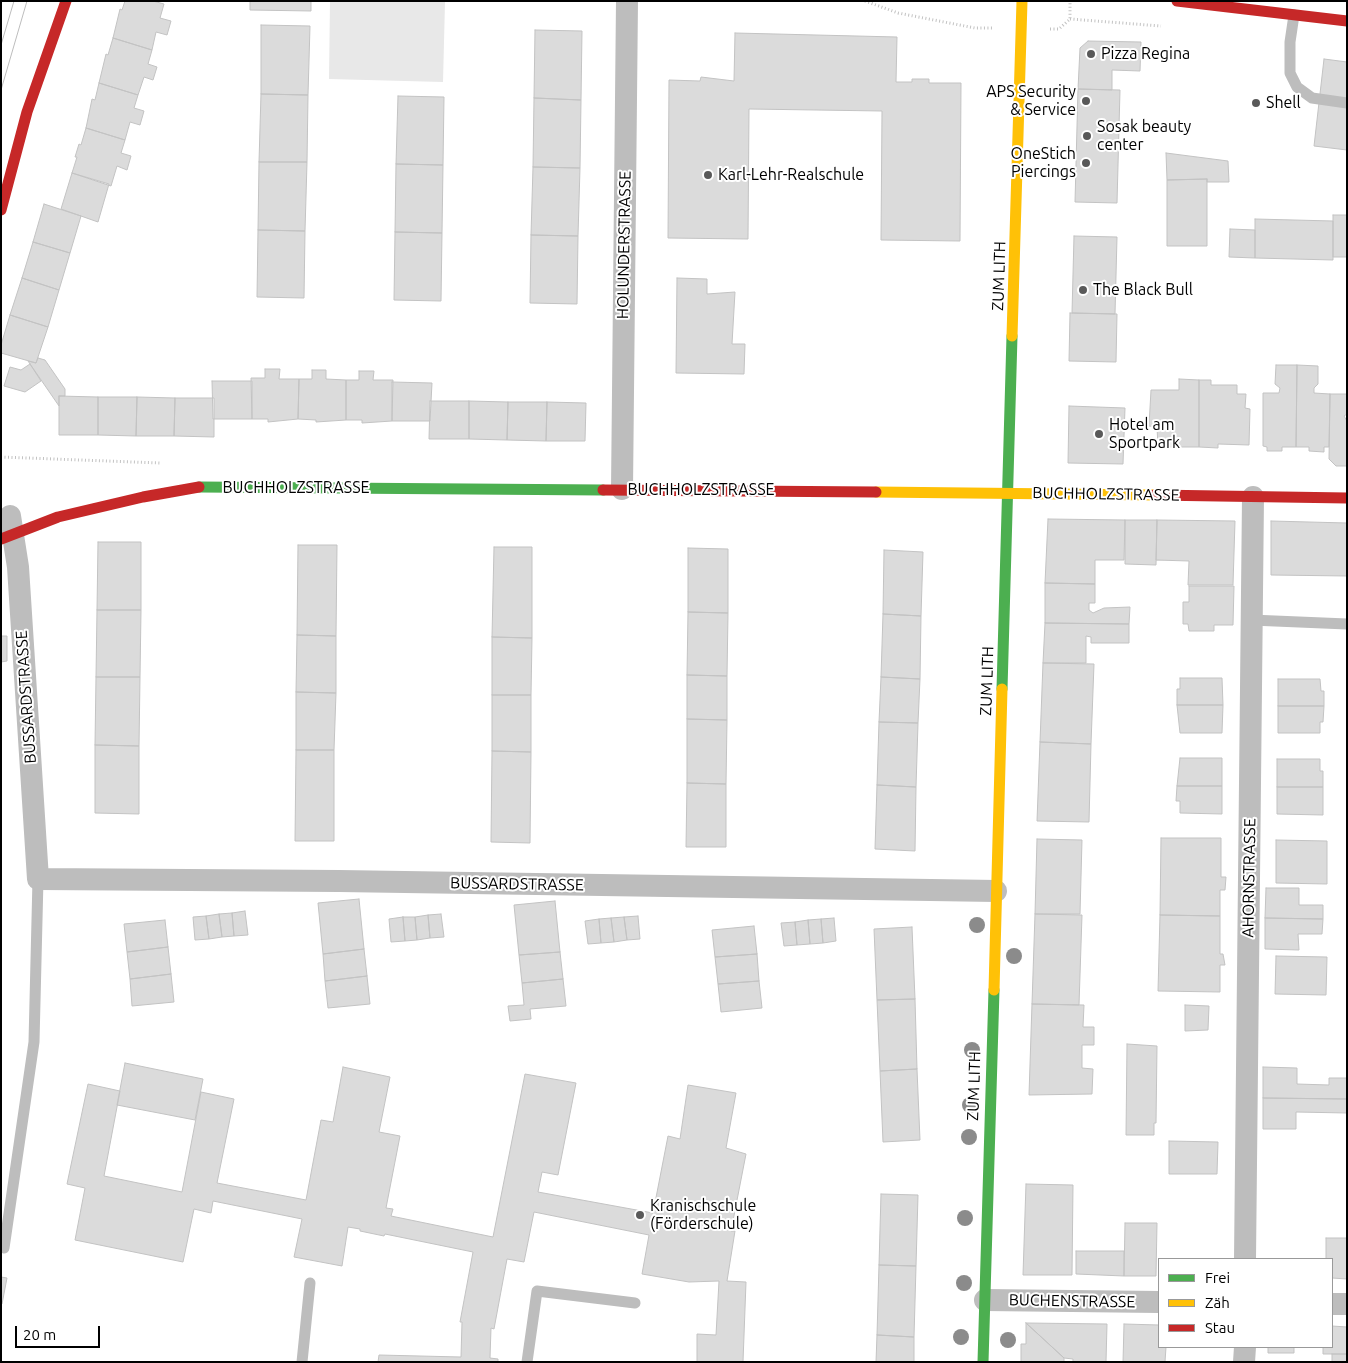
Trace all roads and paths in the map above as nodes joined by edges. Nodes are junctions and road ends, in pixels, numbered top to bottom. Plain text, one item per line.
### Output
1 (66, 1) edge
2 (627, 1) edge
3 (865, 1) edge
4 (1022, 1) edge
5 (1070, 1) edge
6 (1177, 1) edge
7 (1294, 15) junction
8 (1347, 21) edge
9 (1022, 30) junction
10 (1347, 103) edge
11 (1, 210) edge
12 (1, 457) edge
13 (166, 463) dead end
14 (622, 489) junction
15 (1010, 492) junction
16 (1252, 497) junction
17 (1347, 498) edge
18 (58, 517) joint
19 (7, 527) edge
20 (1251, 620) junction
21 (1347, 624) edge
22 (38, 879) junction
23 (996, 891) junction
24 (4, 1248) dead end
25 (1246, 1258) edge
26 (310, 1283) dead end
27 (985, 1300) junction
28 (1158, 1302) edge
29 (635, 1303) dead end
30 (1333, 1304) edge
31 (1347, 1304) edge
32 (1245, 1348) edge
33 (302, 1362) edge
34 (527, 1362) edge
35 (982, 1362) edge
36 (1244, 1362) edge

1 - 11 street
2 - 14 street, HOLUNDERSTRASSE
3 - 9 path
4 - 9 street, ZUM LITH
5 - 9 path
6 - 7 street
7 - 8 street
7 - 10 lane
9 - 15 street, ZUM LITH
12 - 13 path
14 - 15 street, BUCHHOLZSTRASSE
14 - 18 street, BUCHHOLZSTRASSE
15 - 16 street, BUCHHOLZSTRASSE
15 - 23 street, ZUM LITH
16 - 17 street, BUCHHOLZSTRASSE
16 - 20 street, AHORNSTRASSE
18 - 19 street, BUCHHOLZSTRASSE
19 - 22 street, BUSSARDSTRASSE
20 - 21 lane
20 - 25 street, AHORNSTRASSE
22 - 23 street, BUSSARDSTRASSE
22 - 24 lane, BUSSARDSTRASSE
23 - 27 street, ZUM LITH
26 - 33 lane
27 - 28 street, BUCHENSTRASSE
27 - 35 street, ZUM LITH
29 - 34 lane
30 - 31 street
32 - 36 street

